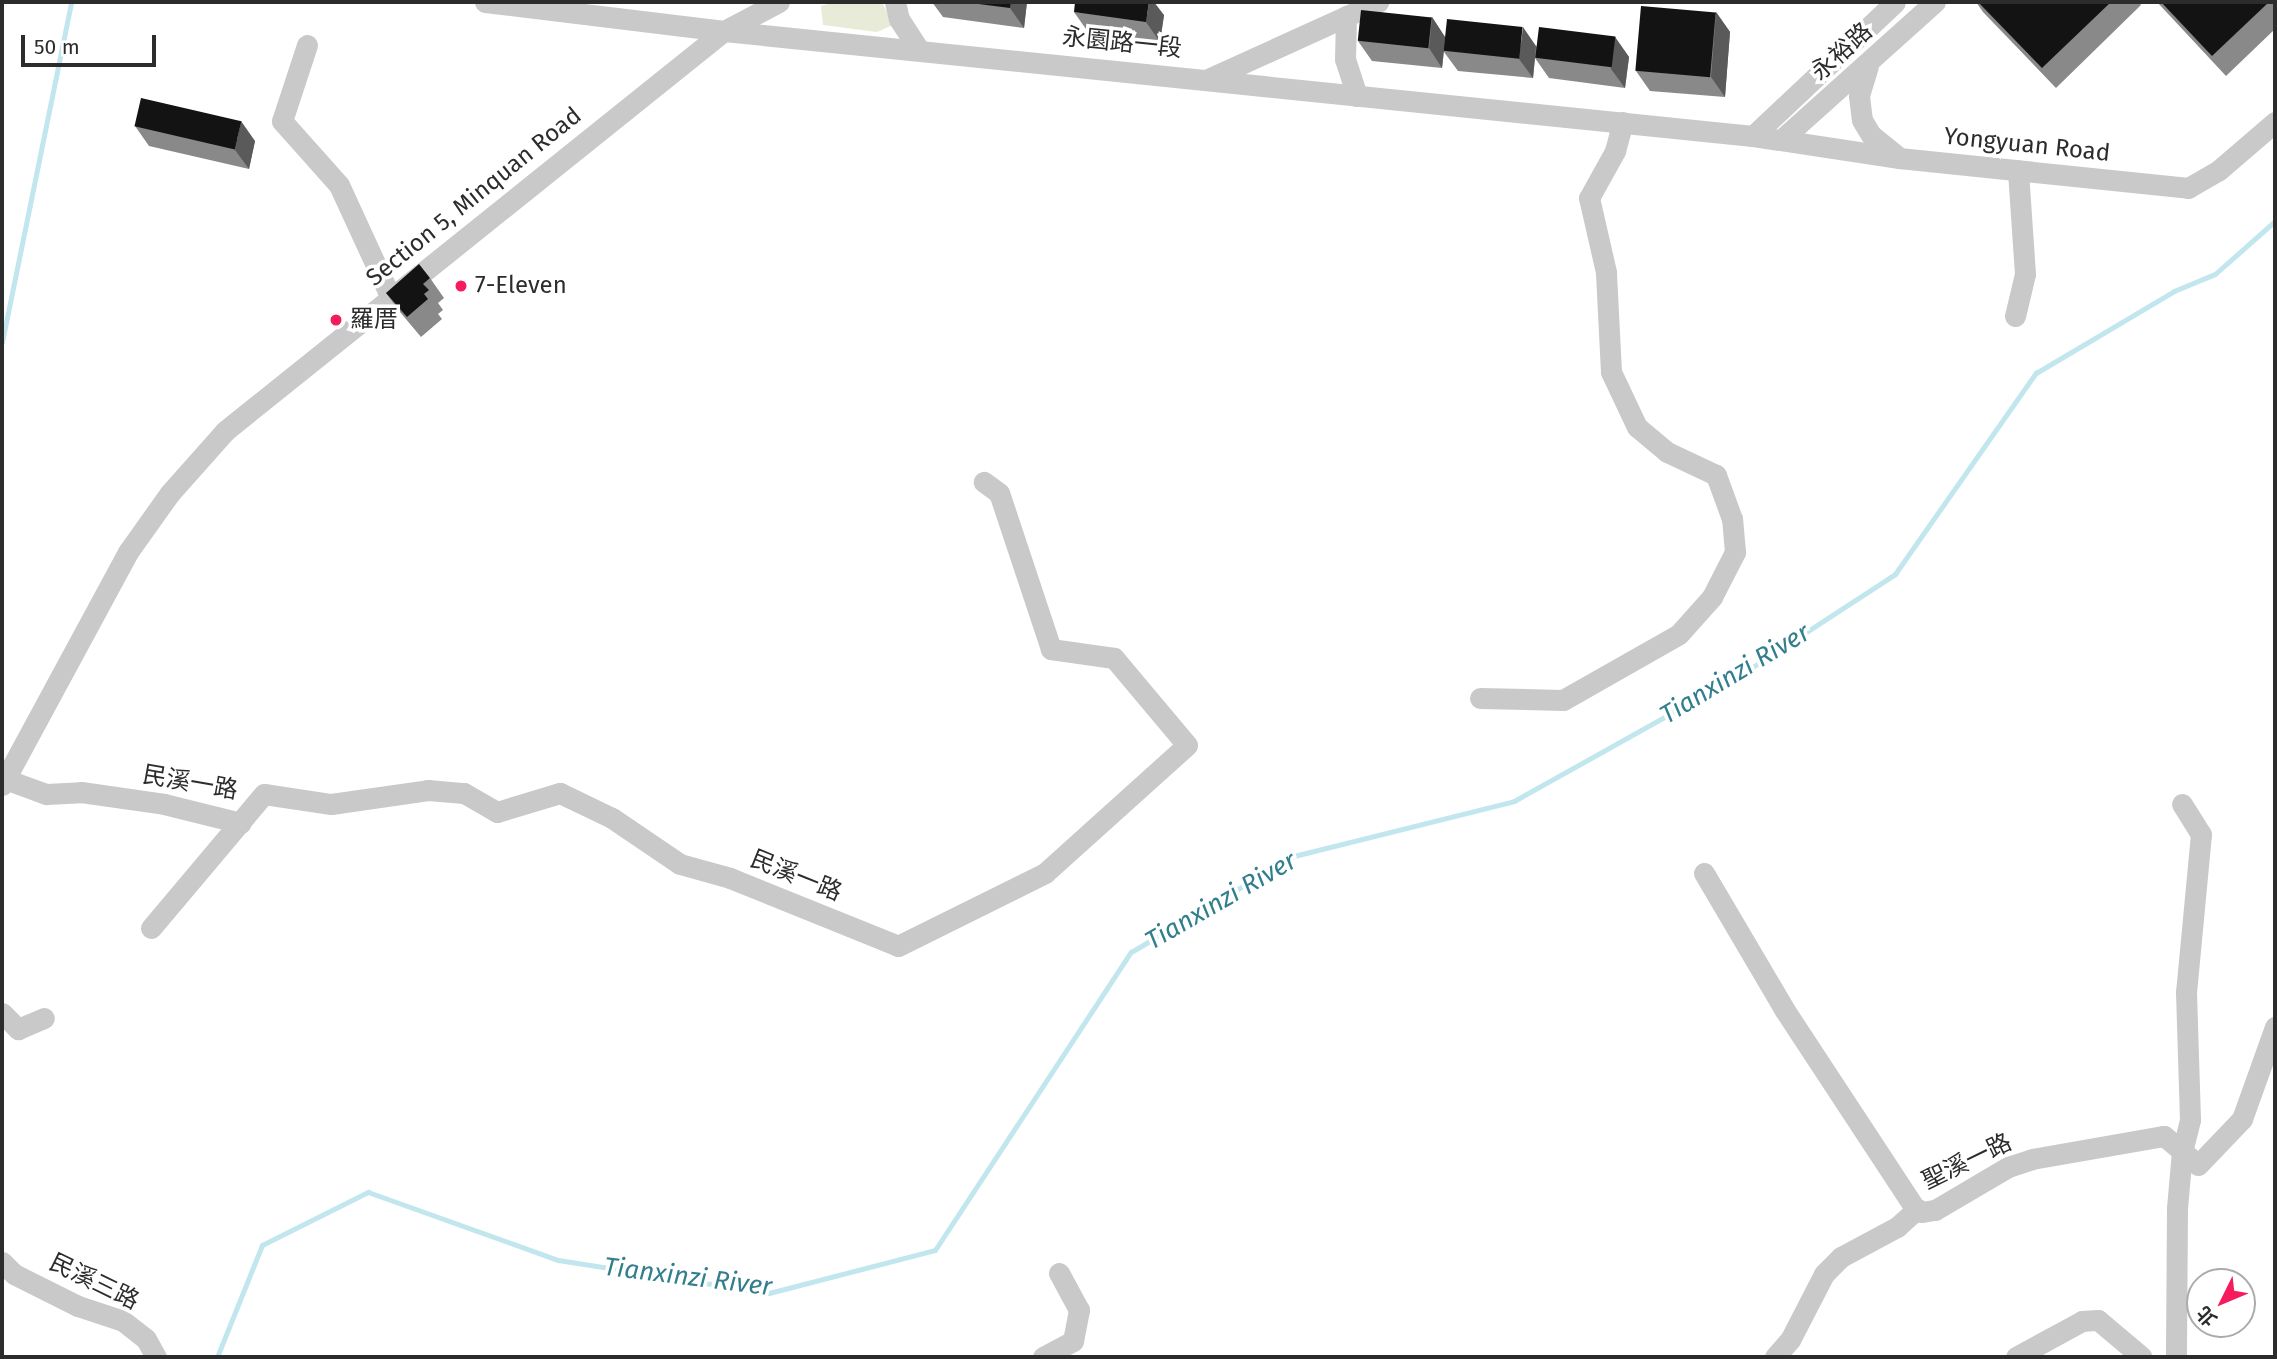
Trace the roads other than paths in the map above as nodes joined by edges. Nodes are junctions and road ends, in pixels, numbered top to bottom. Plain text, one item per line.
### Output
1 (491, 2) edge
2 (779, 2) edge
3 (895, 2) edge
4 (1378, 2) edge
5 (1895, 2) edge
6 (1935, 2) edge
7 (1346, 16) junction
8 (724, 31) junction
9 (307, 46) dead end
10 (918, 48) junction
11 (1868, 66) junction
12 (1207, 79) junction
13 (1357, 96) junction
14 (1623, 122) junction
15 (2275, 122) edge
16 (1752, 136) junction
17 (1781, 139) junction
18 (1899, 158) junction
19 (2018, 170) junction
20 (391, 298) junction
21 (2015, 316) dead end
22 (984, 482) dead end
23 (1480, 698) dead end
24 (3, 782) edge
25 (2182, 804) dead end
26 (241, 822) junction
27 (1704, 873) dead end
28 (151, 928) dead end
29 (2, 1013) edge
30 (44, 1018) dead end
31 (2275, 1027) edge
32 (2182, 1151) junction
33 (1917, 1209) junction
34 (2, 1262) edge
35 (1059, 1273) dead end
36 (156, 1357) edge
37 (1044, 1357) edge
38 (1775, 1357) edge
39 (2016, 1357) edge
40 (2142, 1357) edge
41 (2176, 1357) edge

1 - 8 street, 永園路一段
2 - 8 street, Section 5, Minquan Road
3 - 10 street
4 - 7 street
5 - 16 street, 永裕路
6 - 11 street, 永裕路
7 - 12 street
7 - 13 street
8 - 10 street, 永園路一段
8 - 20 street, Section 5, Minquan Road
9 - 20 street
10 - 12 street, 永園路一段
11 - 17 street, 永裕路
11 - 18 street
12 - 13 street, 永園路一段
13 - 14 street, 永園路一段
14 - 16 street, 永園路一段
14 - 23 street
15 - 19 street, Yongyuan Road
16 - 17 street, Yongyuan Road
17 - 18 street, Yongyuan Road
18 - 19 street, Yongyuan Road
19 - 21 street
20 - 24 street, Section 5, Minquan Road
22 - 26 street, 民溪一路
24 - 26 street, 民溪一路
25 - 32 street
26 - 28 street
27 - 33 street, 聖溪一路
29 - 30 street
31 - 32 street, 聖溪一路
32 - 33 street, 聖溪一路
32 - 41 street
33 - 38 street
34 - 36 street, 民溪三路
35 - 37 street
39 - 40 street

